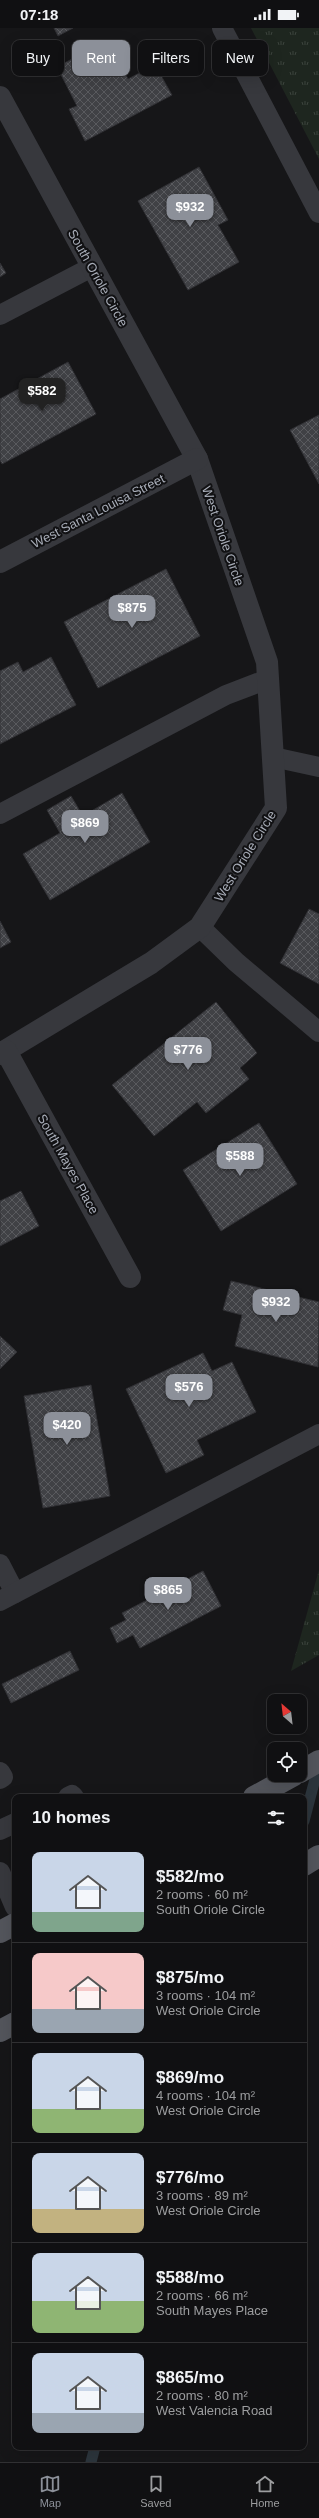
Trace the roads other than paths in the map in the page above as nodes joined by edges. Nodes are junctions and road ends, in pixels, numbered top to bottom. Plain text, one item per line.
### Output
1 (222, 28) edge
2 (0, 97) edge
3 (319, 213) edge
4 (92, 267) junction
5 (0, 315) edge
6 (197, 459) junction
7 (0, 562) edge
8 (268, 679) junction
9 (273, 757) junction
10 (319, 767) edge
11 (0, 814) edge
12 (200, 927) junction
13 (319, 1032) edge
14 (3, 1053) edge
15 (130, 1277) dead end
16 (319, 1434) edge
17 (0, 1564) edge
18 (8, 1597) edge
19 (319, 1761) edge
20 (307, 1768) edge
21 (0, 1772) edge
22 (0, 1779) edge
23 (281, 1782) edge
24 (259, 1794) edge
25 (12, 1824) edge
26 (0, 1830) edge
27 (319, 1856) edge
28 (307, 1863) edge
29 (0, 1872) edge
30 (12, 1900) edge
31 (12, 1926) edge
32 (0, 1932) edge
33 (12, 2025) edge
34 (0, 2031) edge

1 - 3 lane
2 - 4 street, South Oriole Circle
4 - 5 lane
4 - 6 street, South Oriole Circle
6 - 7 street, West Santa Louisa Street
6 - 8 street, West Oriole Circle
8 - 9 street, West Oriole Circle
8 - 11 lane
9 - 10 lane
9 - 12 street, West Oriole Circle
12 - 13 lane
12 - 14 street, West Oriole Circle
14 - 15 street, South Mayes Place
16 - 18 lane
17 - 18 lane
19 - 20 main road
21 - 22 lane
23 - 24 main road
25 - 26 lane
27 - 28 main road
29 - 30 lane
31 - 32 main road
33 - 34 main road

